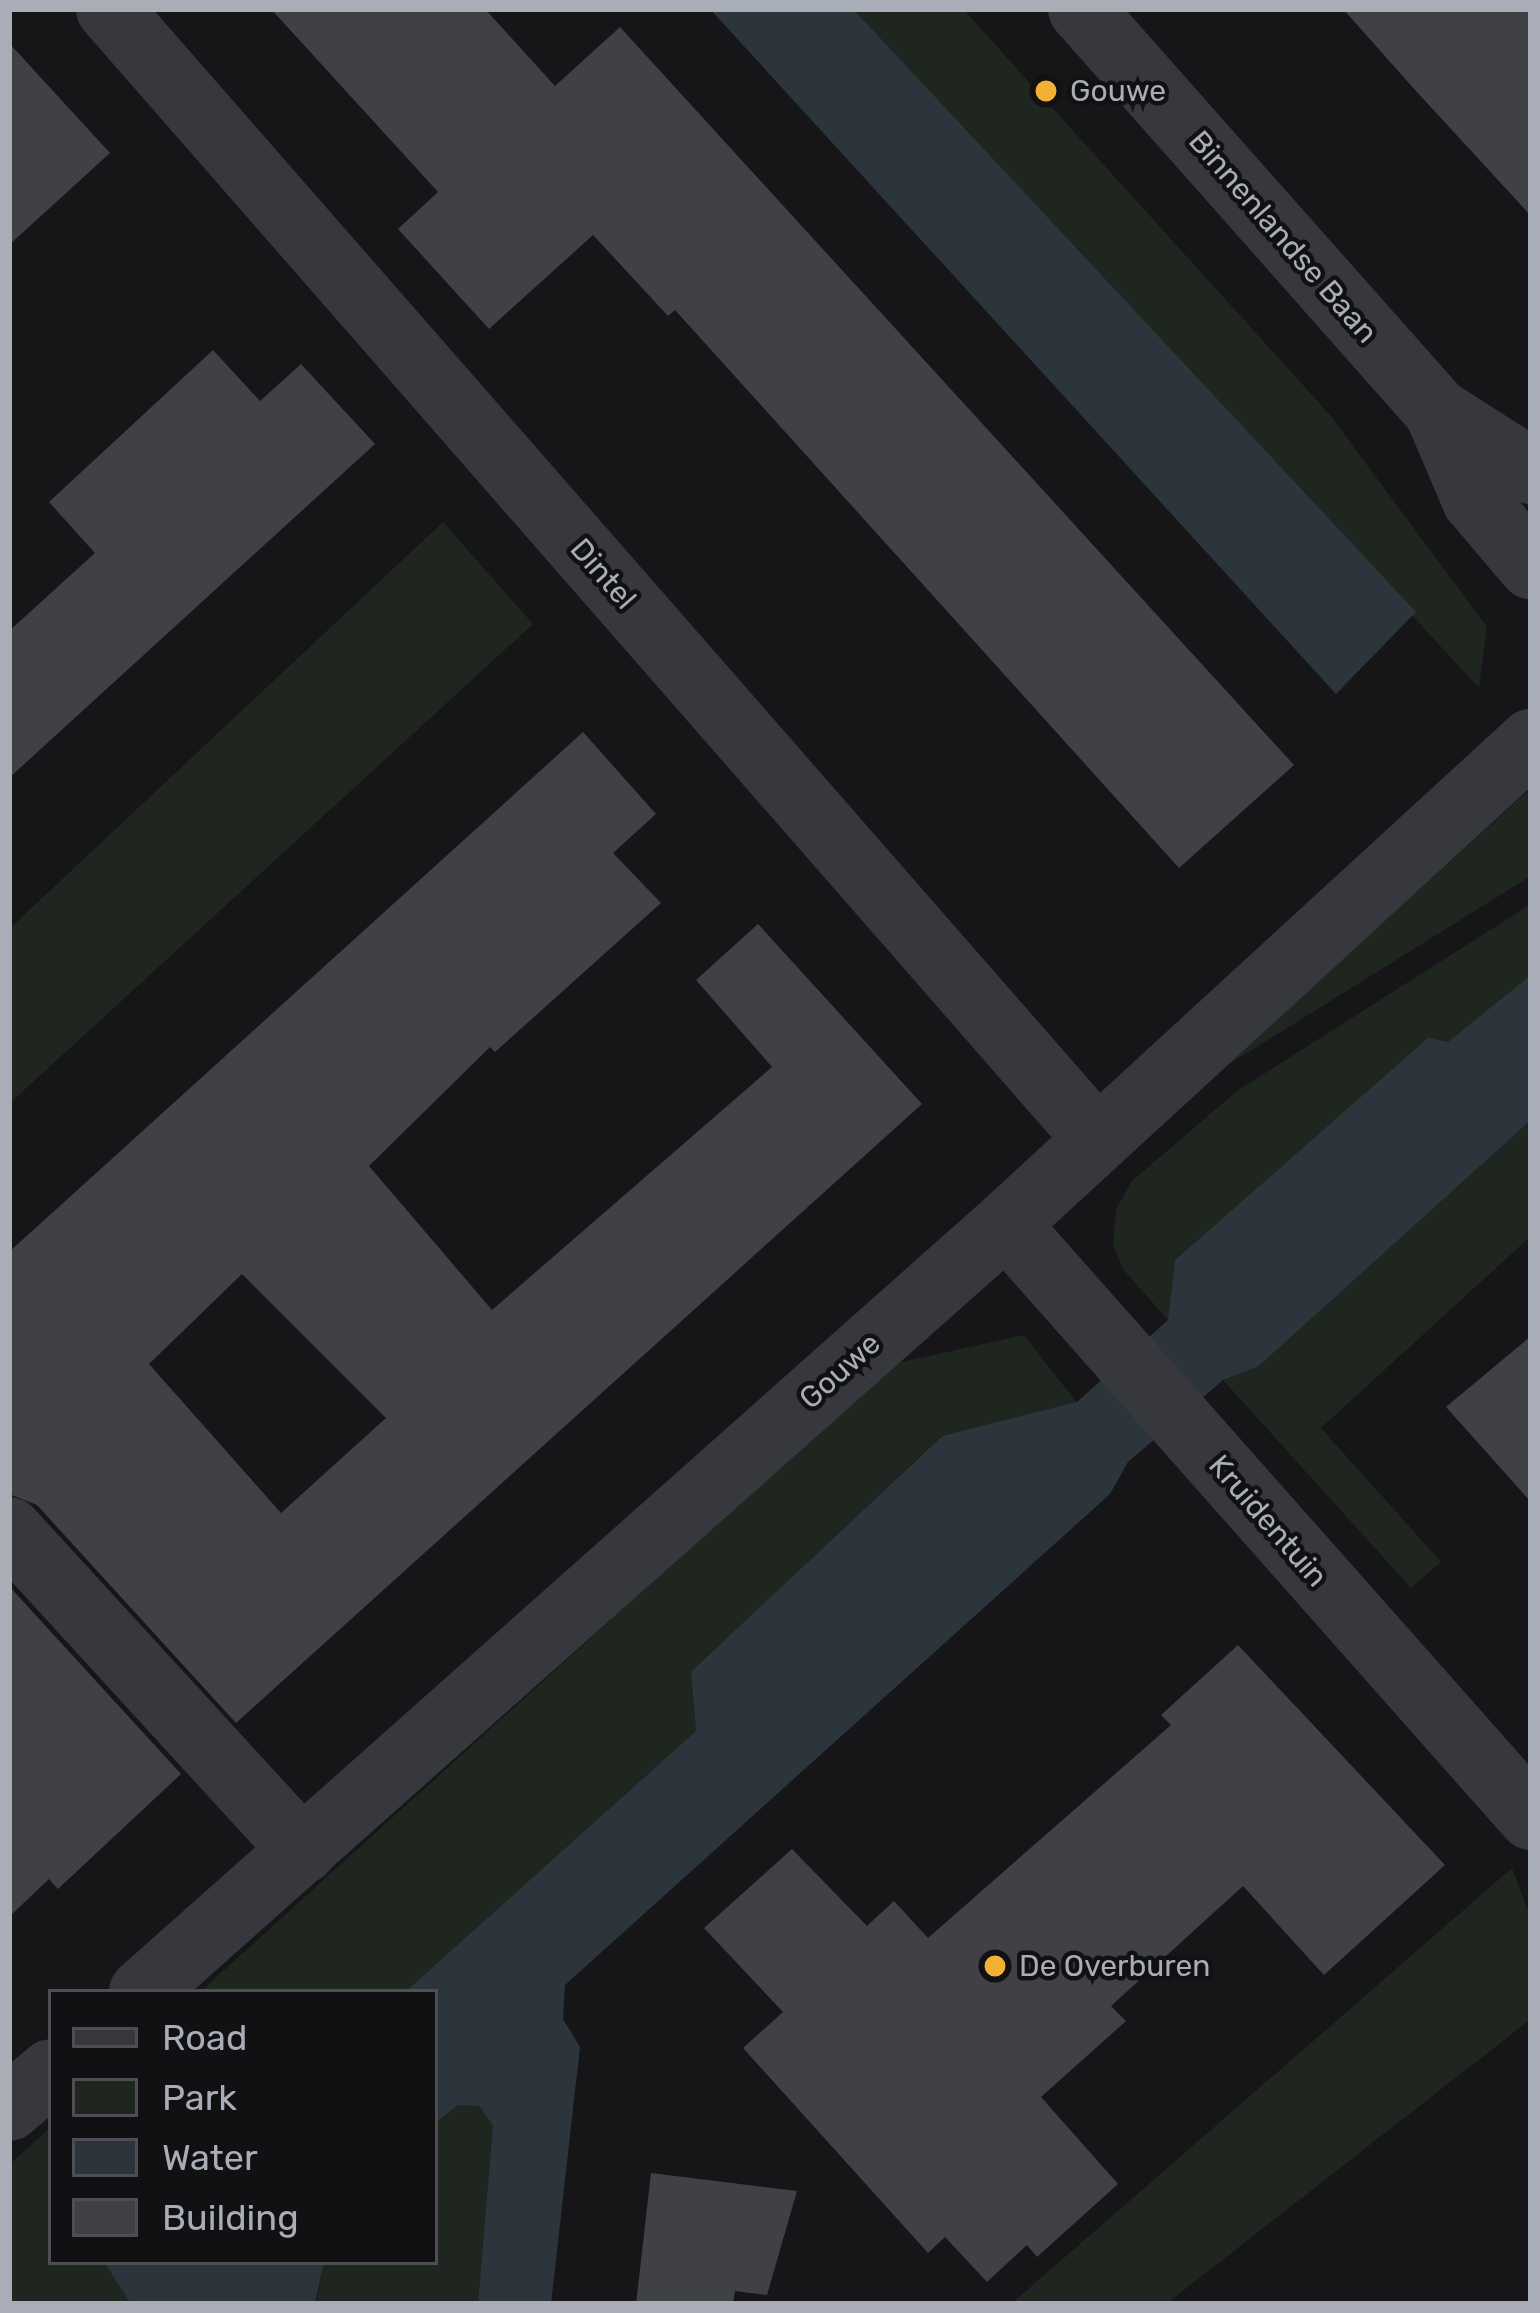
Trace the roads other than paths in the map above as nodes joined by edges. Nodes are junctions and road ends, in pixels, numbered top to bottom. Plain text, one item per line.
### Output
1 (109, 9) edge
2 (1081, 9) edge
3 (1437, 411) junction
4 (1531, 471) edge
5 (1531, 566) edge
6 (1531, 742) edge
7 (1096, 1138) junction
8 (1006, 1224) junction
9 (9, 1530) edge
10 (1531, 1816) edge
11 (303, 1851) junction
12 (145, 1989) edge
13 (48, 2075) edge
14 (9, 2108) edge

1 - 7 street, Dintel
2 - 3 street, Binnenlandse Baan
3 - 4 street, Binnenlandse Baan
3 - 5 street, Binnenlandse Baan
6 - 7 street, Gouwe
7 - 8 street, Gouwe
8 - 10 street, Kruidentuin
8 - 11 street, Gouwe
9 - 11 street
11 - 12 street, Gouwe
13 - 14 street

